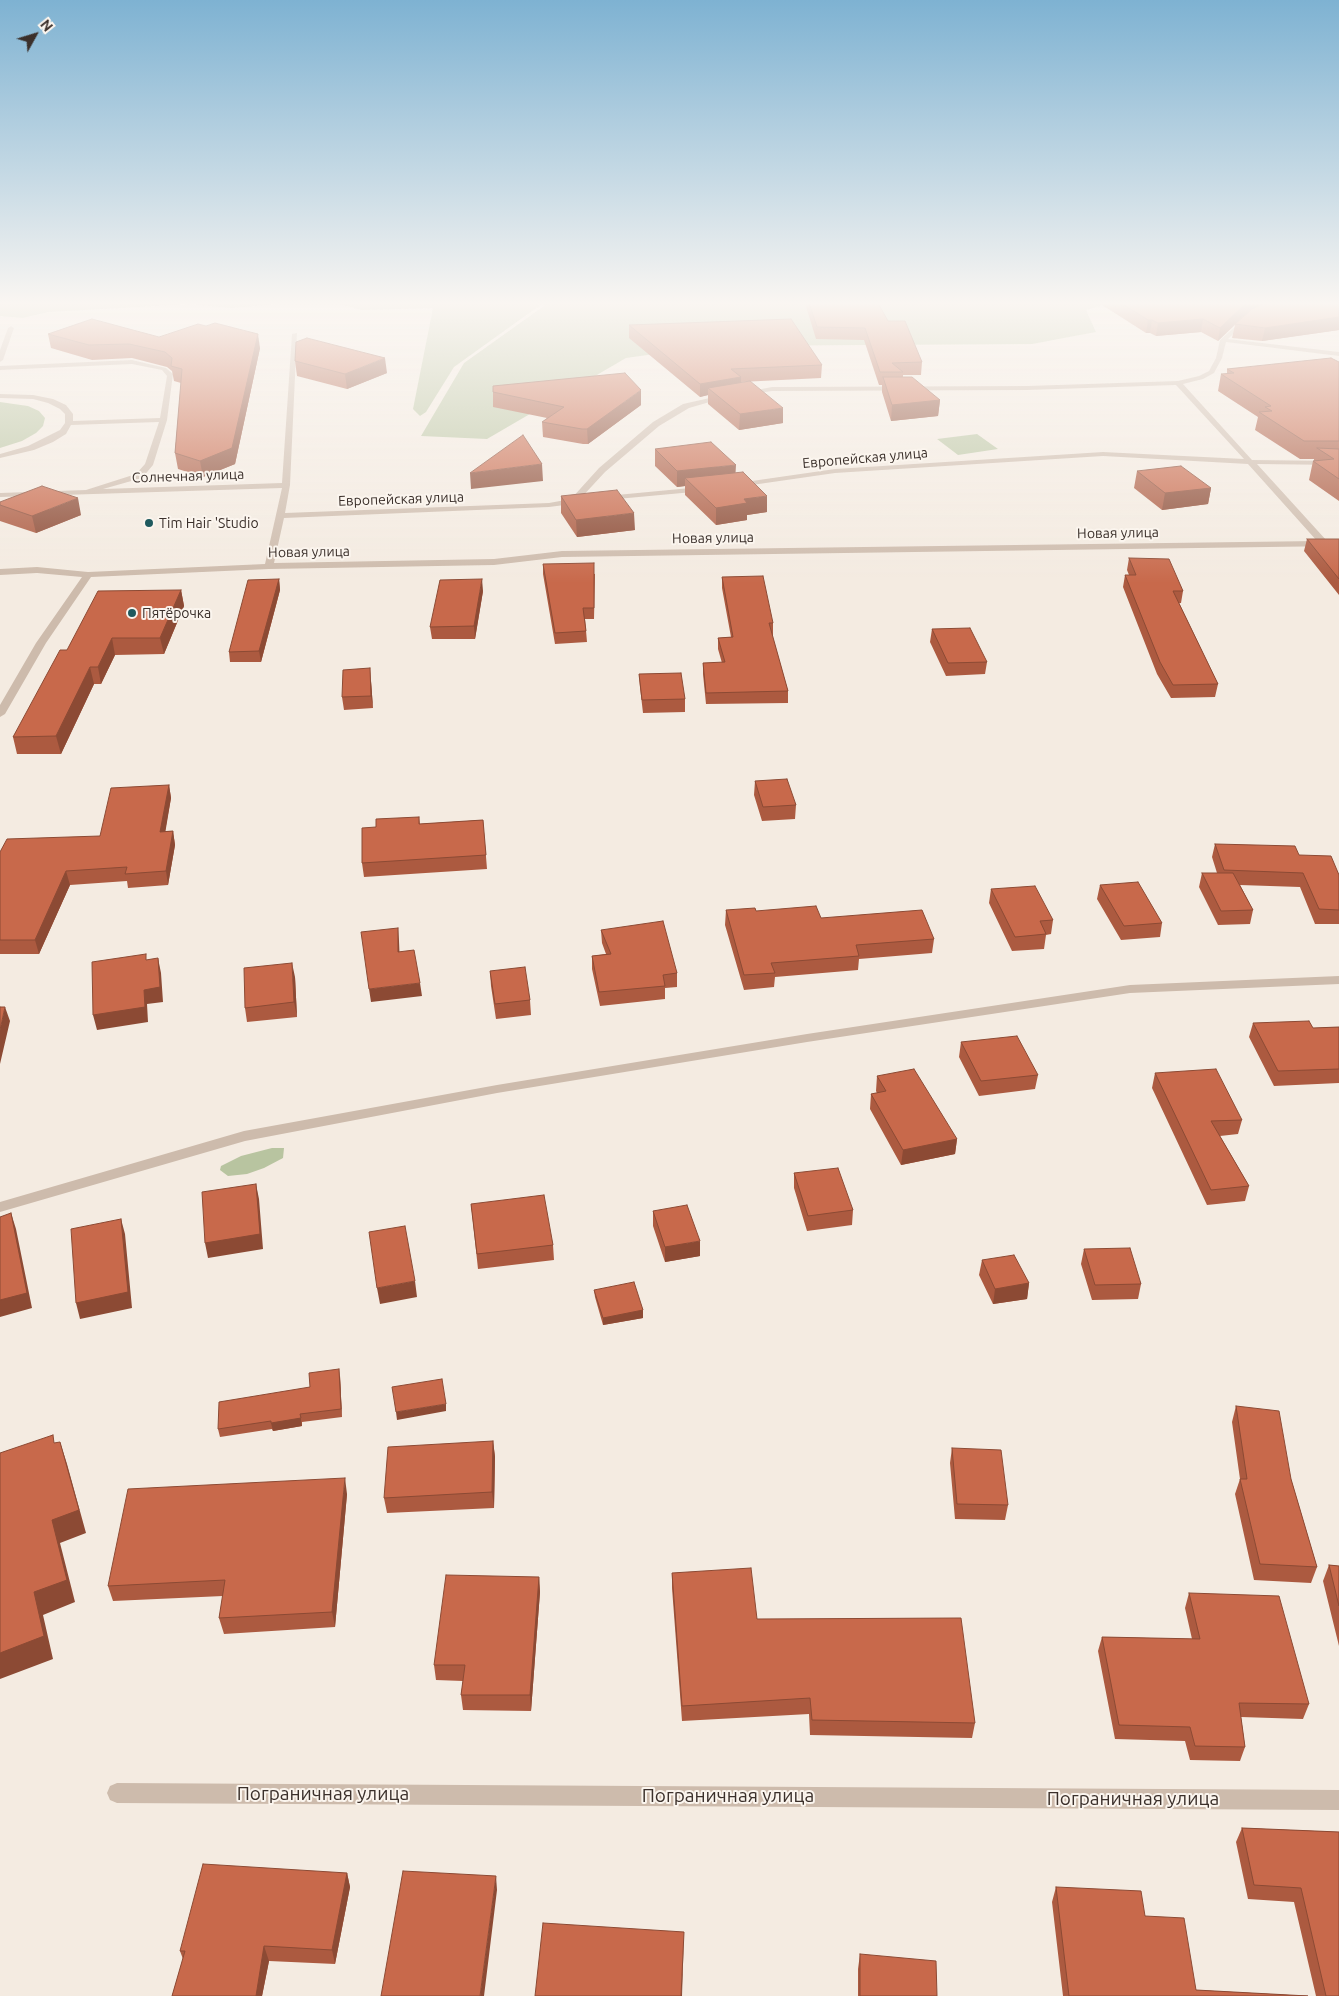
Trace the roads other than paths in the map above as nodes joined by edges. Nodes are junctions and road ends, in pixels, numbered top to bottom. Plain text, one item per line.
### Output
1 (5, 396) edge
2 (167, 396) edge
3 (291, 396) edge
4 (724, 396) edge
5 (1190, 396) edge
6 (163, 420) junction
7 (69, 423) junction
8 (0, 456) edge
9 (1250, 462) junction
10 (1339, 463) edge
11 (286, 485) junction
12 (733, 486) edge
13 (714, 488) edge
14 (90, 490) junction
15 (0, 495) edge
16 (574, 501) junction
17 (280, 516) junction
18 (1325, 544) junction
19 (1339, 544) edge
20 (269, 566) junction
21 (0, 572) edge
22 (88, 575) junction
23 (0, 714) edge
24 (1339, 980) edge
25 (0, 1206) edge
26 (117, 1793) dead end
27 (1339, 1800) edge

1 - 7 street
2 - 6 street, Солнечная улица
3 - 11 street
4 - 16 street
5 - 9 street
6 - 7 street
6 - 14 street, Солнечная улица
7 - 8 street
9 - 10 street, Европейская улица
9 - 12 street, Европейская улица
9 - 18 street
11 - 14 street, Солнечная улица
11 - 17 street
13 - 16 street, Европейская улица
14 - 15 street, Солнечная улица
16 - 17 street, Европейская улица
17 - 20 street
18 - 19 street, Новая улица
18 - 20 street, Новая улица
20 - 22 street, Новая улица
21 - 22 street, Новая улица
22 - 23 street
24 - 25 street
26 - 27 street, Пограничная улица

